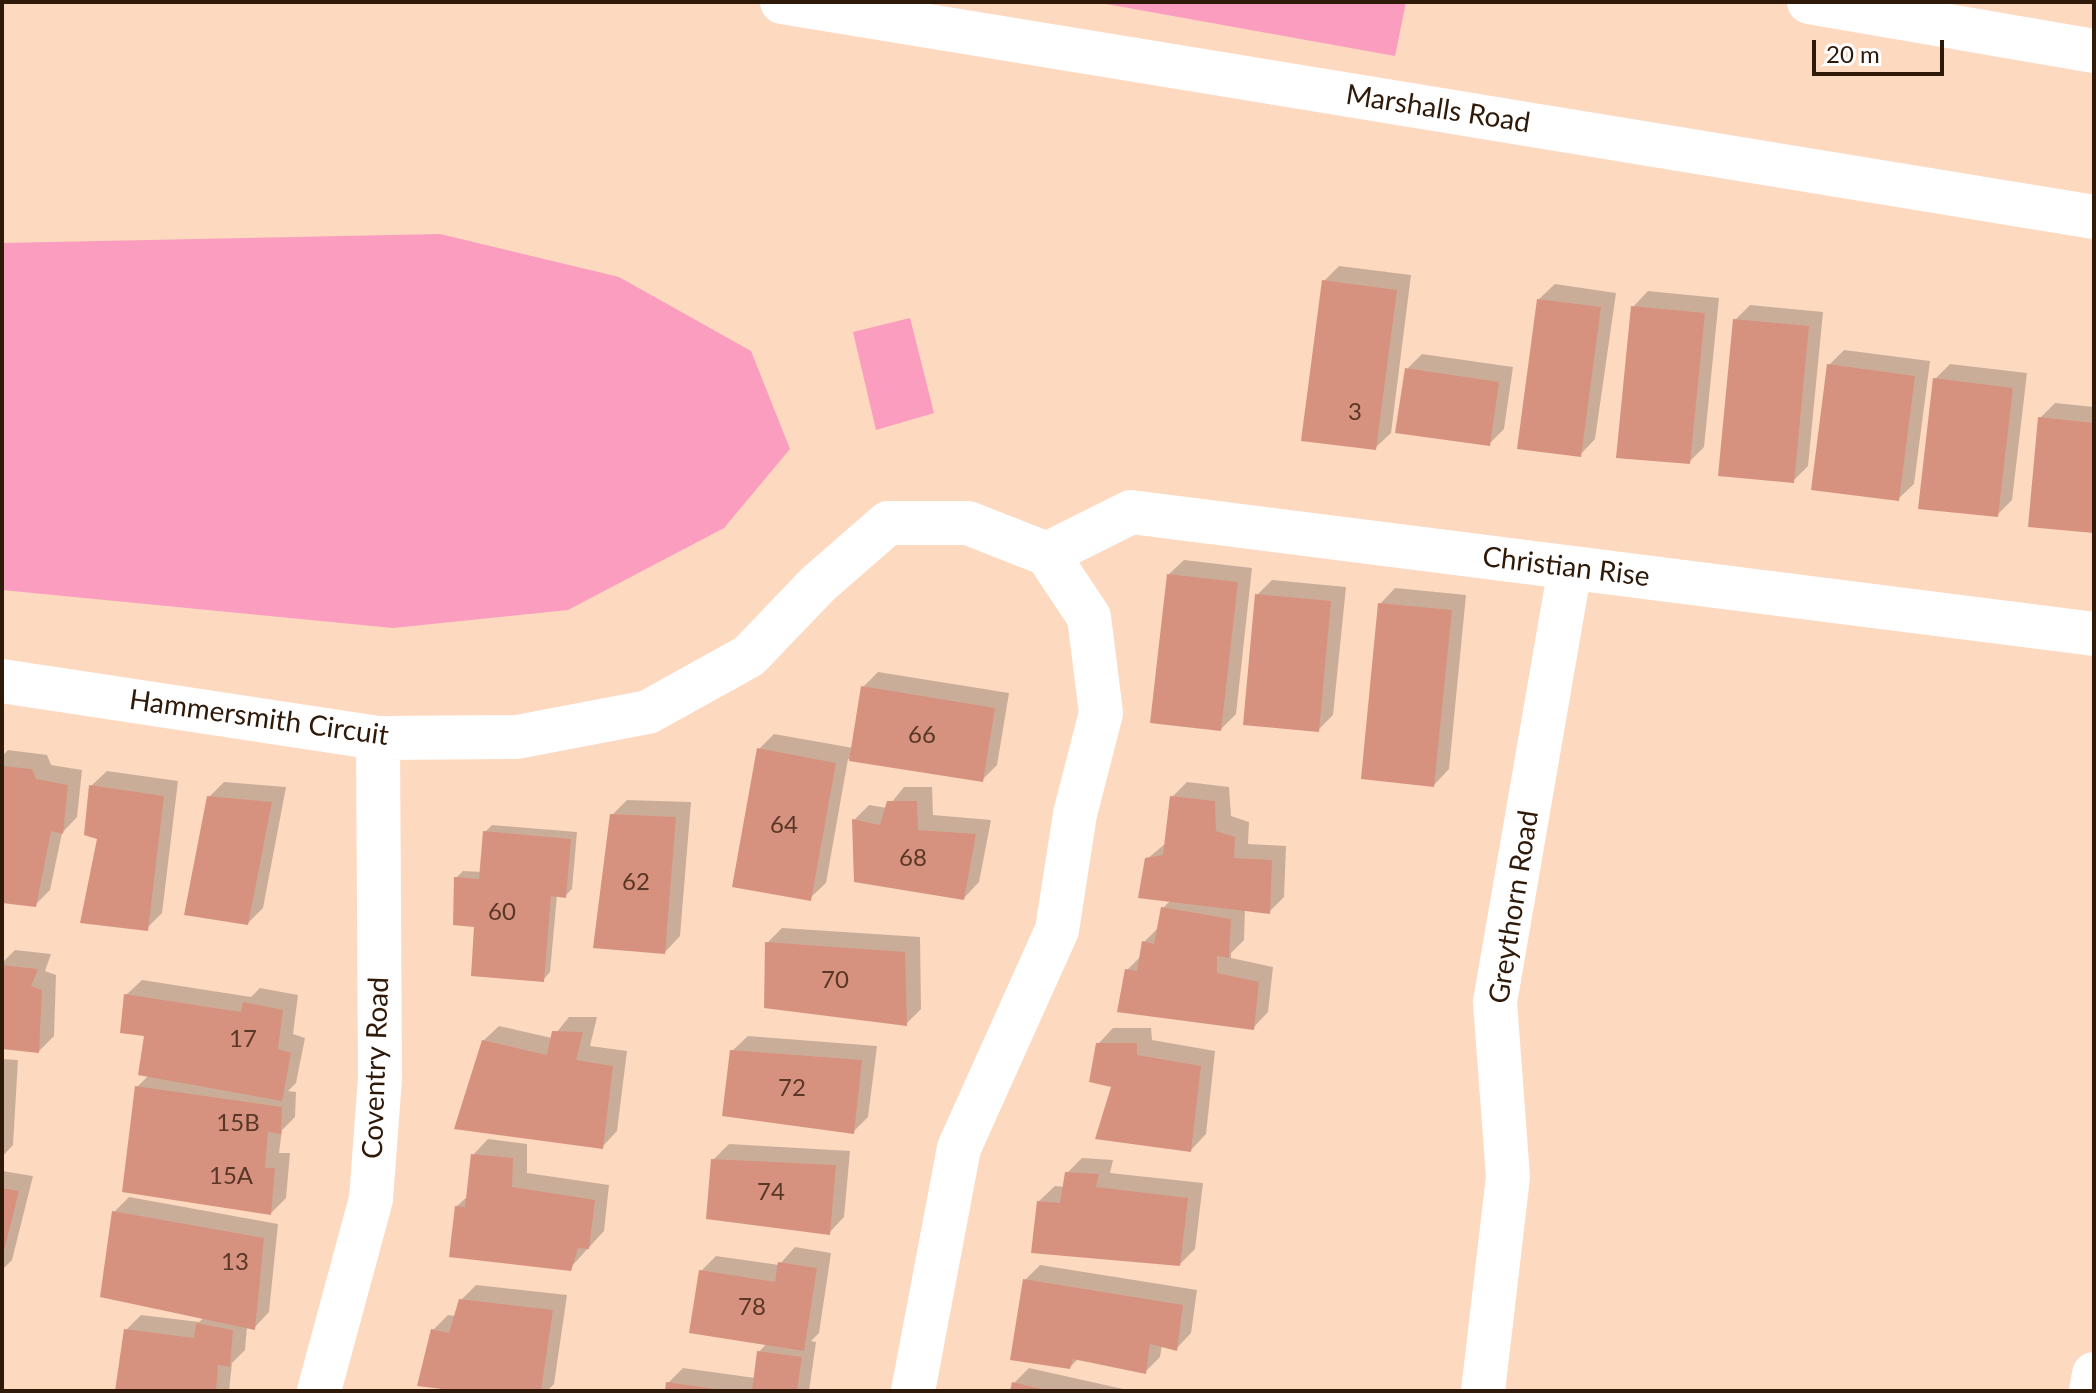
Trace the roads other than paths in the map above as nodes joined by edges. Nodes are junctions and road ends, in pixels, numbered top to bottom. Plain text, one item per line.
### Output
1 (782, 2) edge
2 (1809, 2) edge
3 (2094, 51) edge
4 (2094, 217) edge
5 (1047, 554) junction
6 (1570, 568) junction
7 (2094, 634) edge
8 (2, 681) edge
9 (378, 738) junction
10 (2094, 1374) edge
11 (319, 1391) edge
12 (913, 1391) edge
13 (1483, 1391) edge
14 (2091, 1391) edge

1 - 4 street, Marshalls Road
2 - 3 street
5 - 6 street, Christian Rise
5 - 9 street, Hammersmith Circuit
5 - 12 street
6 - 7 street, Christian Rise
6 - 13 street, Greythorn Road
8 - 9 street, Hammersmith Circuit
9 - 11 street, Coventry Road
10 - 14 street

